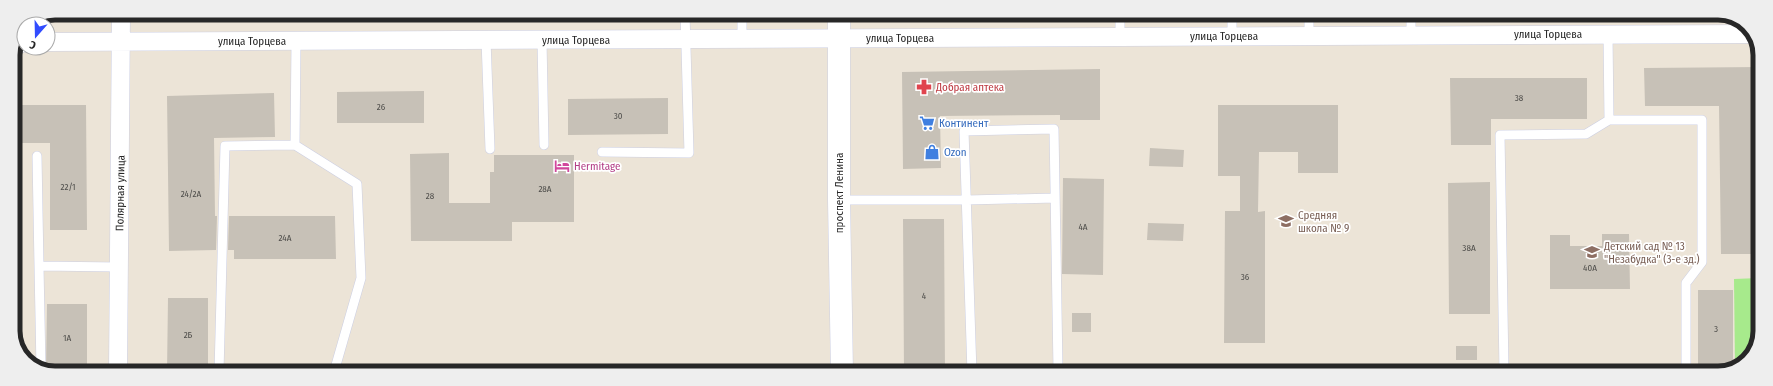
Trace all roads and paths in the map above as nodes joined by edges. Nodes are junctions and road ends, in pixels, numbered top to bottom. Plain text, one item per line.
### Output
1 (121, 20) edge
2 (685, 20) edge
3 (742, 20) edge
4 (839, 20) edge
5 (1120, 20) edge
6 (1232, 20) edge
7 (1309, 20) edge
8 (1411, 20) edge
9 (1608, 34) junction
10 (1746, 34) edge
11 (1411, 35) junction
12 (1232, 36) junction
13 (1308, 36) junction
14 (1120, 37) junction
15 (839, 38) junction
16 (686, 39) junction
17 (742, 39) junction
18 (486, 40) junction
19 (542, 40) junction
20 (296, 41) junction
21 (56, 42) edge
22 (122, 42) junction
23 (1609, 120) junction
24 (295, 145) junction
25 (544, 145) dead end
26 (490, 149) dead end
27 (602, 152) dead end
28 (37, 156) dead end
29 (1055, 198) junction
30 (839, 200) junction
31 (967, 200) junction
32 (39, 266) junction
33 (119, 267) junction
34 (41, 363) edge
35 (118, 366) edge
36 (219, 366) edge
37 (336, 366) edge
38 (842, 366) edge
39 (972, 366) edge
40 (1058, 366) edge
41 (1504, 366) edge
42 (1686, 366) edge

1 - 22 street, Полярная улица
2 - 16 lane
3 - 17 lane
4 - 15 main road, проспект Ленина
5 - 14 lane
6 - 12 lane
7 - 13 lane
8 - 11 lane
9 - 10 street, улица Торцева
9 - 11 street, улица Торцева
9 - 23 lane
11 - 13 street, улица Торцева
12 - 13 street, улица Торцева
12 - 14 street, улица Торцева
14 - 15 street, улица Торцева
15 - 17 street, улица Торцева
15 - 30 main road, проспект Ленина
16 - 17 street, улица Торцева
16 - 19 street, улица Торцева
16 - 27 lane
18 - 19 street, улица Торцева
18 - 20 street, улица Торцева
18 - 26 lane
19 - 25 lane
20 - 22 street, улица Торцева
20 - 24 lane
21 - 22 street, улица Торцева
22 - 33 street, Полярная улица
23 - 41 lane
23 - 42 lane
24 - 36 lane
24 - 37 lane
28 - 32 lane
29 - 31 lane
29 - 31 lane
29 - 40 lane
30 - 31 lane
30 - 38 main road, проспект Ленина
31 - 39 lane
32 - 33 lane
32 - 34 lane
33 - 35 street, Полярная улица

